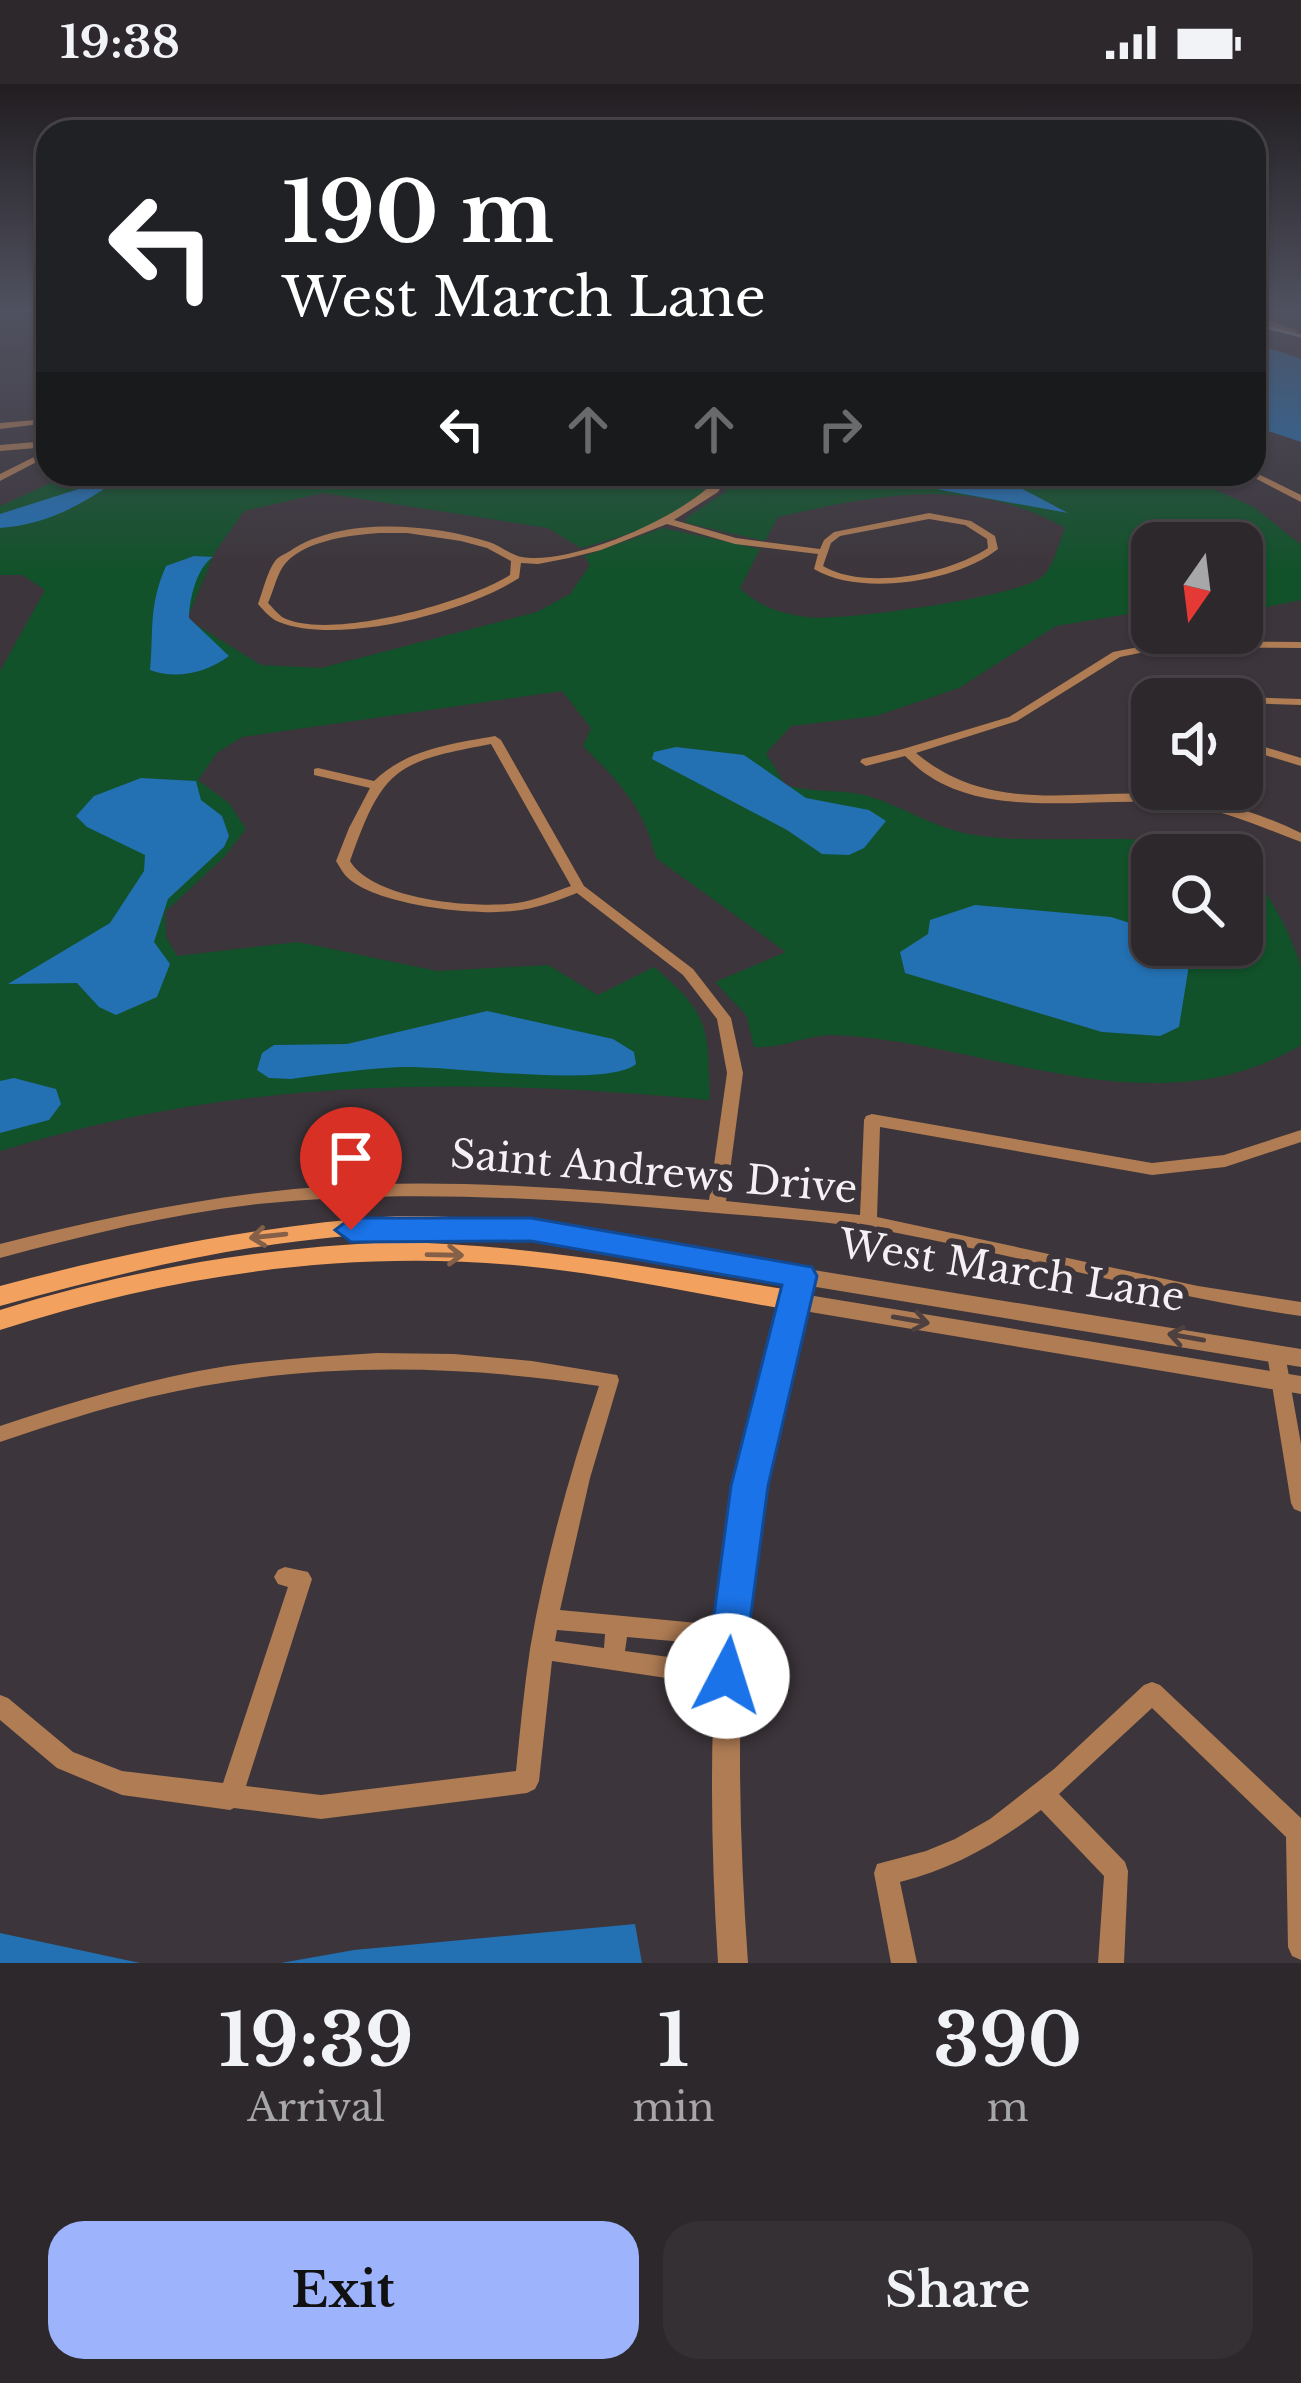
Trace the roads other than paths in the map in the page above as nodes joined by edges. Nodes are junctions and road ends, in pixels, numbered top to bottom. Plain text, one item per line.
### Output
1 (36, 422) edge
2 (0, 426) edge
3 (36, 445) edge
4 (0, 448) edge
5 (36, 459) edge
6 (0, 478) edge
7 (1266, 482) edge
8 (718, 486) edge
9 (1301, 499) edge
10 (667, 521) junction
11 (315, 528) dead end
12 (327, 538) junction
13 (822, 552) junction
14 (516, 560) junction
15 (1301, 645) edge
16 (1263, 701) edge
17 (1301, 702) edge
18 (1263, 750) edge
19 (907, 752) junction
20 (866, 762) dead end
21 (1301, 762) edge
22 (318, 772) dead end
23 (374, 785) junction
24 (1301, 838) edge
25 (347, 873) junction
26 (324, 878) dead end
27 (579, 888) junction
28 (1301, 1136) edge
29 (717, 1208) junction
30 (868, 1222) junction
31 (0, 1251) edge
32 (798, 1288) junction
33 (0, 1296) edge
34 (1301, 1309) edge
35 (0, 1320) edge
36 (1276, 1354) junction
37 (1301, 1358) edge
38 (1290, 1383) edge
39 (0, 1434) edge
40 (1301, 1503) edge
41 (285, 1577) dead end
42 (547, 1619) junction
43 (616, 1626) junction
44 (729, 1636) junction
45 (541, 1649) junction
46 (613, 1660) junction
47 (727, 1676) junction
48 (0, 1706) edge
49 (1041, 1792) junction
50 (230, 1798) junction
51 (1301, 1947) edge
52 (734, 1963) edge
53 (904, 1963) edge
54 (1111, 1963) edge

1 - 2 street
3 - 4 street
5 - 6 street
7 - 9 street
8 - 10 street
10 - 13 street
10 - 14 street
11 - 12 street
12 - 14 street
12 - 14 street
13 - 13 street
15 - 19 street
16 - 17 street
18 - 21 street
19 - 20 street
19 - 24 street
22 - 23 street
23 - 25 street
23 - 27 street
25 - 26 street
25 - 27 street
27 - 29 street
28 - 30 street
29 - 30 street, Saint Andrews Drive
29 - 31 street, Saint Andrews Drive
30 - 34 street, Saint Andrews Drive
32 -> 33 main road, West March Lane
35 -> 32 main road, West March Lane
36 -> 32 street, West March Lane
32 -> 38 street, West March Lane
32 - 44 street
36 - 37 street, West March Lane
36 - 38 street
38 - 40 street
39 - 42 street
41 - 50 street
42 - 43 street
42 - 45 street
43 - 44 street
43 - 46 street
44 - 47 street
45 - 46 street
45 - 50 street
46 - 47 street
47 - 52 street
48 - 50 street
49 - 51 street
49 - 53 street
49 - 54 street

